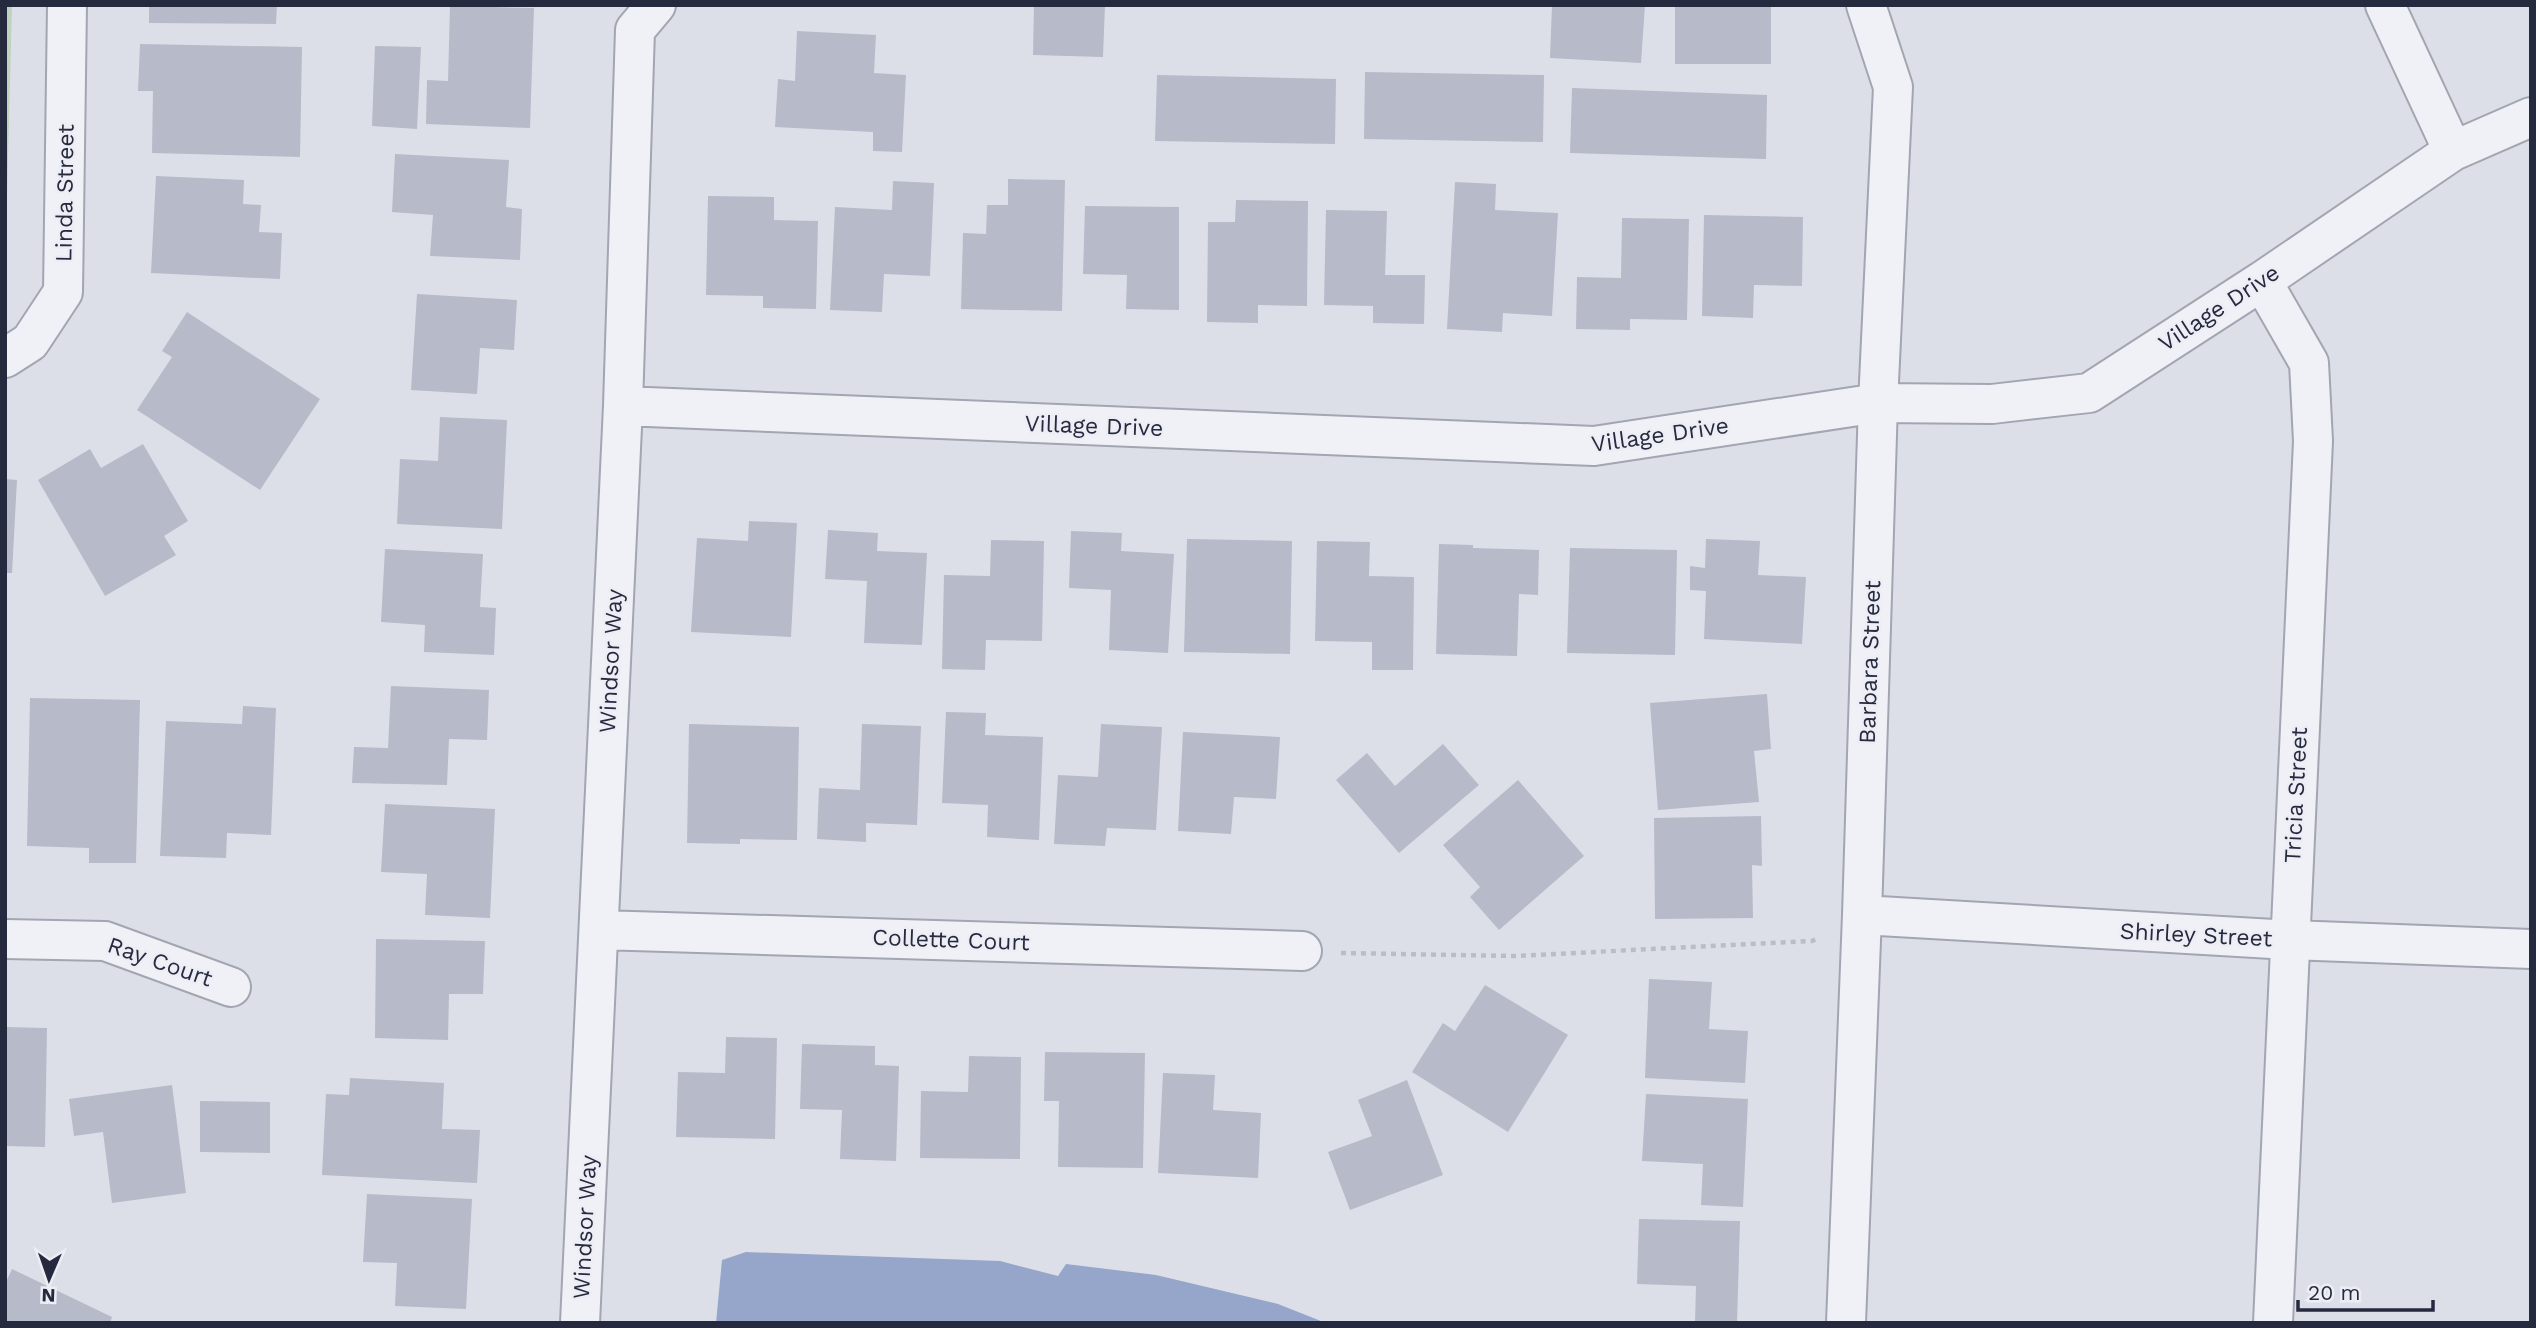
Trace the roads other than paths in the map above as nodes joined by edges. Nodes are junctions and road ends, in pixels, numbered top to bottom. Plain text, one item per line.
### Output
1 (67, 5) edge
2 (656, 5) edge
3 (1867, 5) edge
4 (2385, 5) edge
5 (2531, 117) edge
6 (2453, 151) junction
7 (2262, 281) junction
8 (5, 358) edge
9 (1878, 402) junction
10 (623, 406) junction
11 (1862, 915) junction
12 (599, 930) junction
13 (5, 939) edge
14 (2290, 940) junction
15 (2531, 949) edge
16 (1302, 951) road end
17 (231, 987) dead end
18 (580, 1323) edge
19 (1846, 1323) edge
20 (2273, 1323) edge

1 - 8 street, Linda Street
2 - 10 street, Windsor Way
3 - 9 street, Barbara Street
4 - 6 street
5 - 6 street, Village Drive
6 - 7 street, Village Drive
7 - 9 street, Village Drive
7 - 14 street, Tricia Street
9 - 10 street, Village Drive
9 - 11 street, Barbara Street
10 - 12 street, Windsor Way
11 - 14 street, Shirley Street
11 - 19 street, Barbara Street
12 - 16 street, Collette Court
12 - 18 street, Windsor Way
13 - 17 street, Ray Court
14 - 15 street, Shirley Street
14 - 20 street, Tricia Street

